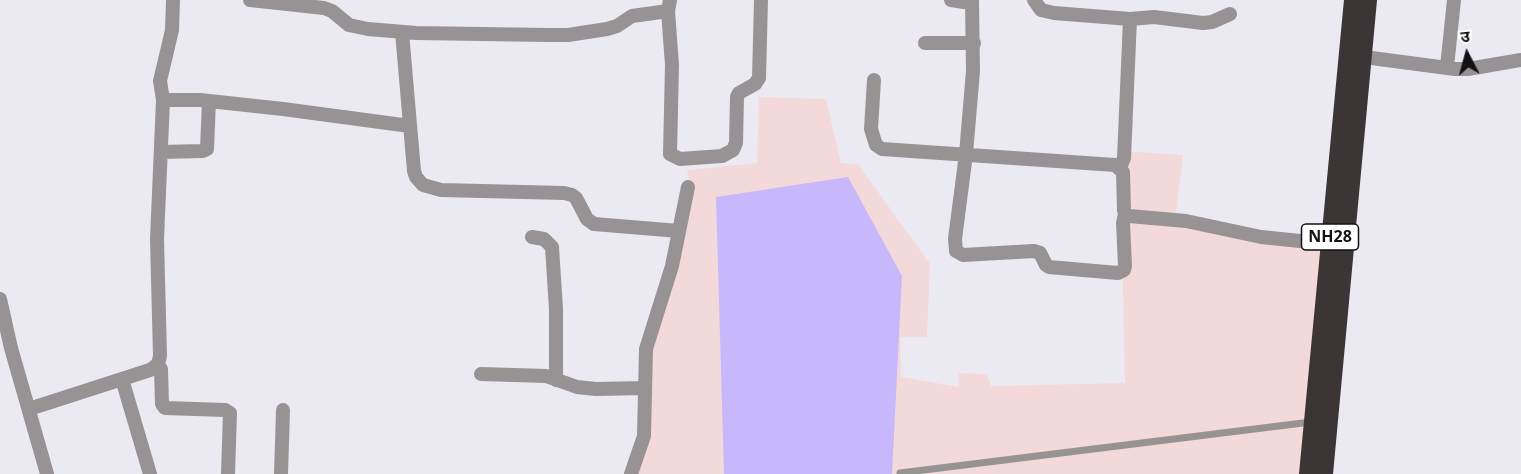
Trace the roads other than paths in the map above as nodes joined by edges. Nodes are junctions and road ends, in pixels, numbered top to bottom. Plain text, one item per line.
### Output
1 (173, 0) edge
2 (250, 0) edge
3 (761, 0) edge
4 (951, 0) edge
5 (972, 0) edge
6 (1034, 0) edge
7 (1353, 0) edge
8 (1368, 0) edge
9 (1454, 0) edge
10 (669, 6) edge
11 (1230, 14) dead end
12 (1130, 19) junction
13 (402, 32) junction
14 (925, 43) dead end
15 (974, 43) junction
16 (1364, 57) junction
17 (1521, 60) edge
18 (1447, 67) junction
19 (874, 80) dead end
20 (163, 100) junction
21 (209, 101) junction
22 (410, 126) junction
23 (161, 152) junction
24 (966, 154) junction
25 (1120, 168) junction
26 (688, 187) dead end
27 (1125, 214) junction
28 (679, 231) junction
29 (532, 237) dead end
30 (1329, 244) junction
31 (0, 299) edge
32 (158, 364) junction
33 (481, 374) dead end
34 (122, 379) junction
35 (556, 380) junction
36 (645, 388) junction
37 (29, 409) junction
38 (283, 410) dead end
39 (1312, 422) junction
40 (900, 472) dead end
41 (47, 474) edge
42 (150, 474) edge
43 (214, 474) edge
44 (228, 474) edge
45 (234, 474) edge
46 (281, 474) edge
47 (631, 474) edge
48 (1308, 474) edge
49 (1324, 474) edge

1 - 20 street
2 - 13 street
3 - 10 street
4 - 5 street
5 - 15 street
6 - 12 street
7 - 30 highway, NH28
8 - 16 highway, NH28
9 - 18 street
10 - 13 street
11 - 12 street
12 - 25 street
13 - 22 street
14 - 15 street
15 - 24 street
16 - 18 street
16 - 49 highway, NH28
17 - 18 street
19 - 24 street
20 - 21 street
20 - 23 street
21 - 22 street
21 - 23 street
22 - 28 street
23 - 32 street
24 - 25 street
24 - 27 street
25 - 27 street
26 - 28 street
27 - 30 street
28 - 36 street
29 - 35 street
30 - 39 highway, NH28
31 - 37 street
32 - 34 street
32 - 44 street
33 - 35 street
34 - 37 street
34 - 42 street
35 - 36 street
36 - 47 street
37 - 41 street
38 - 46 street
39 - 40 lane
39 - 48 highway, NH28
43 - 44 street
44 - 45 street

